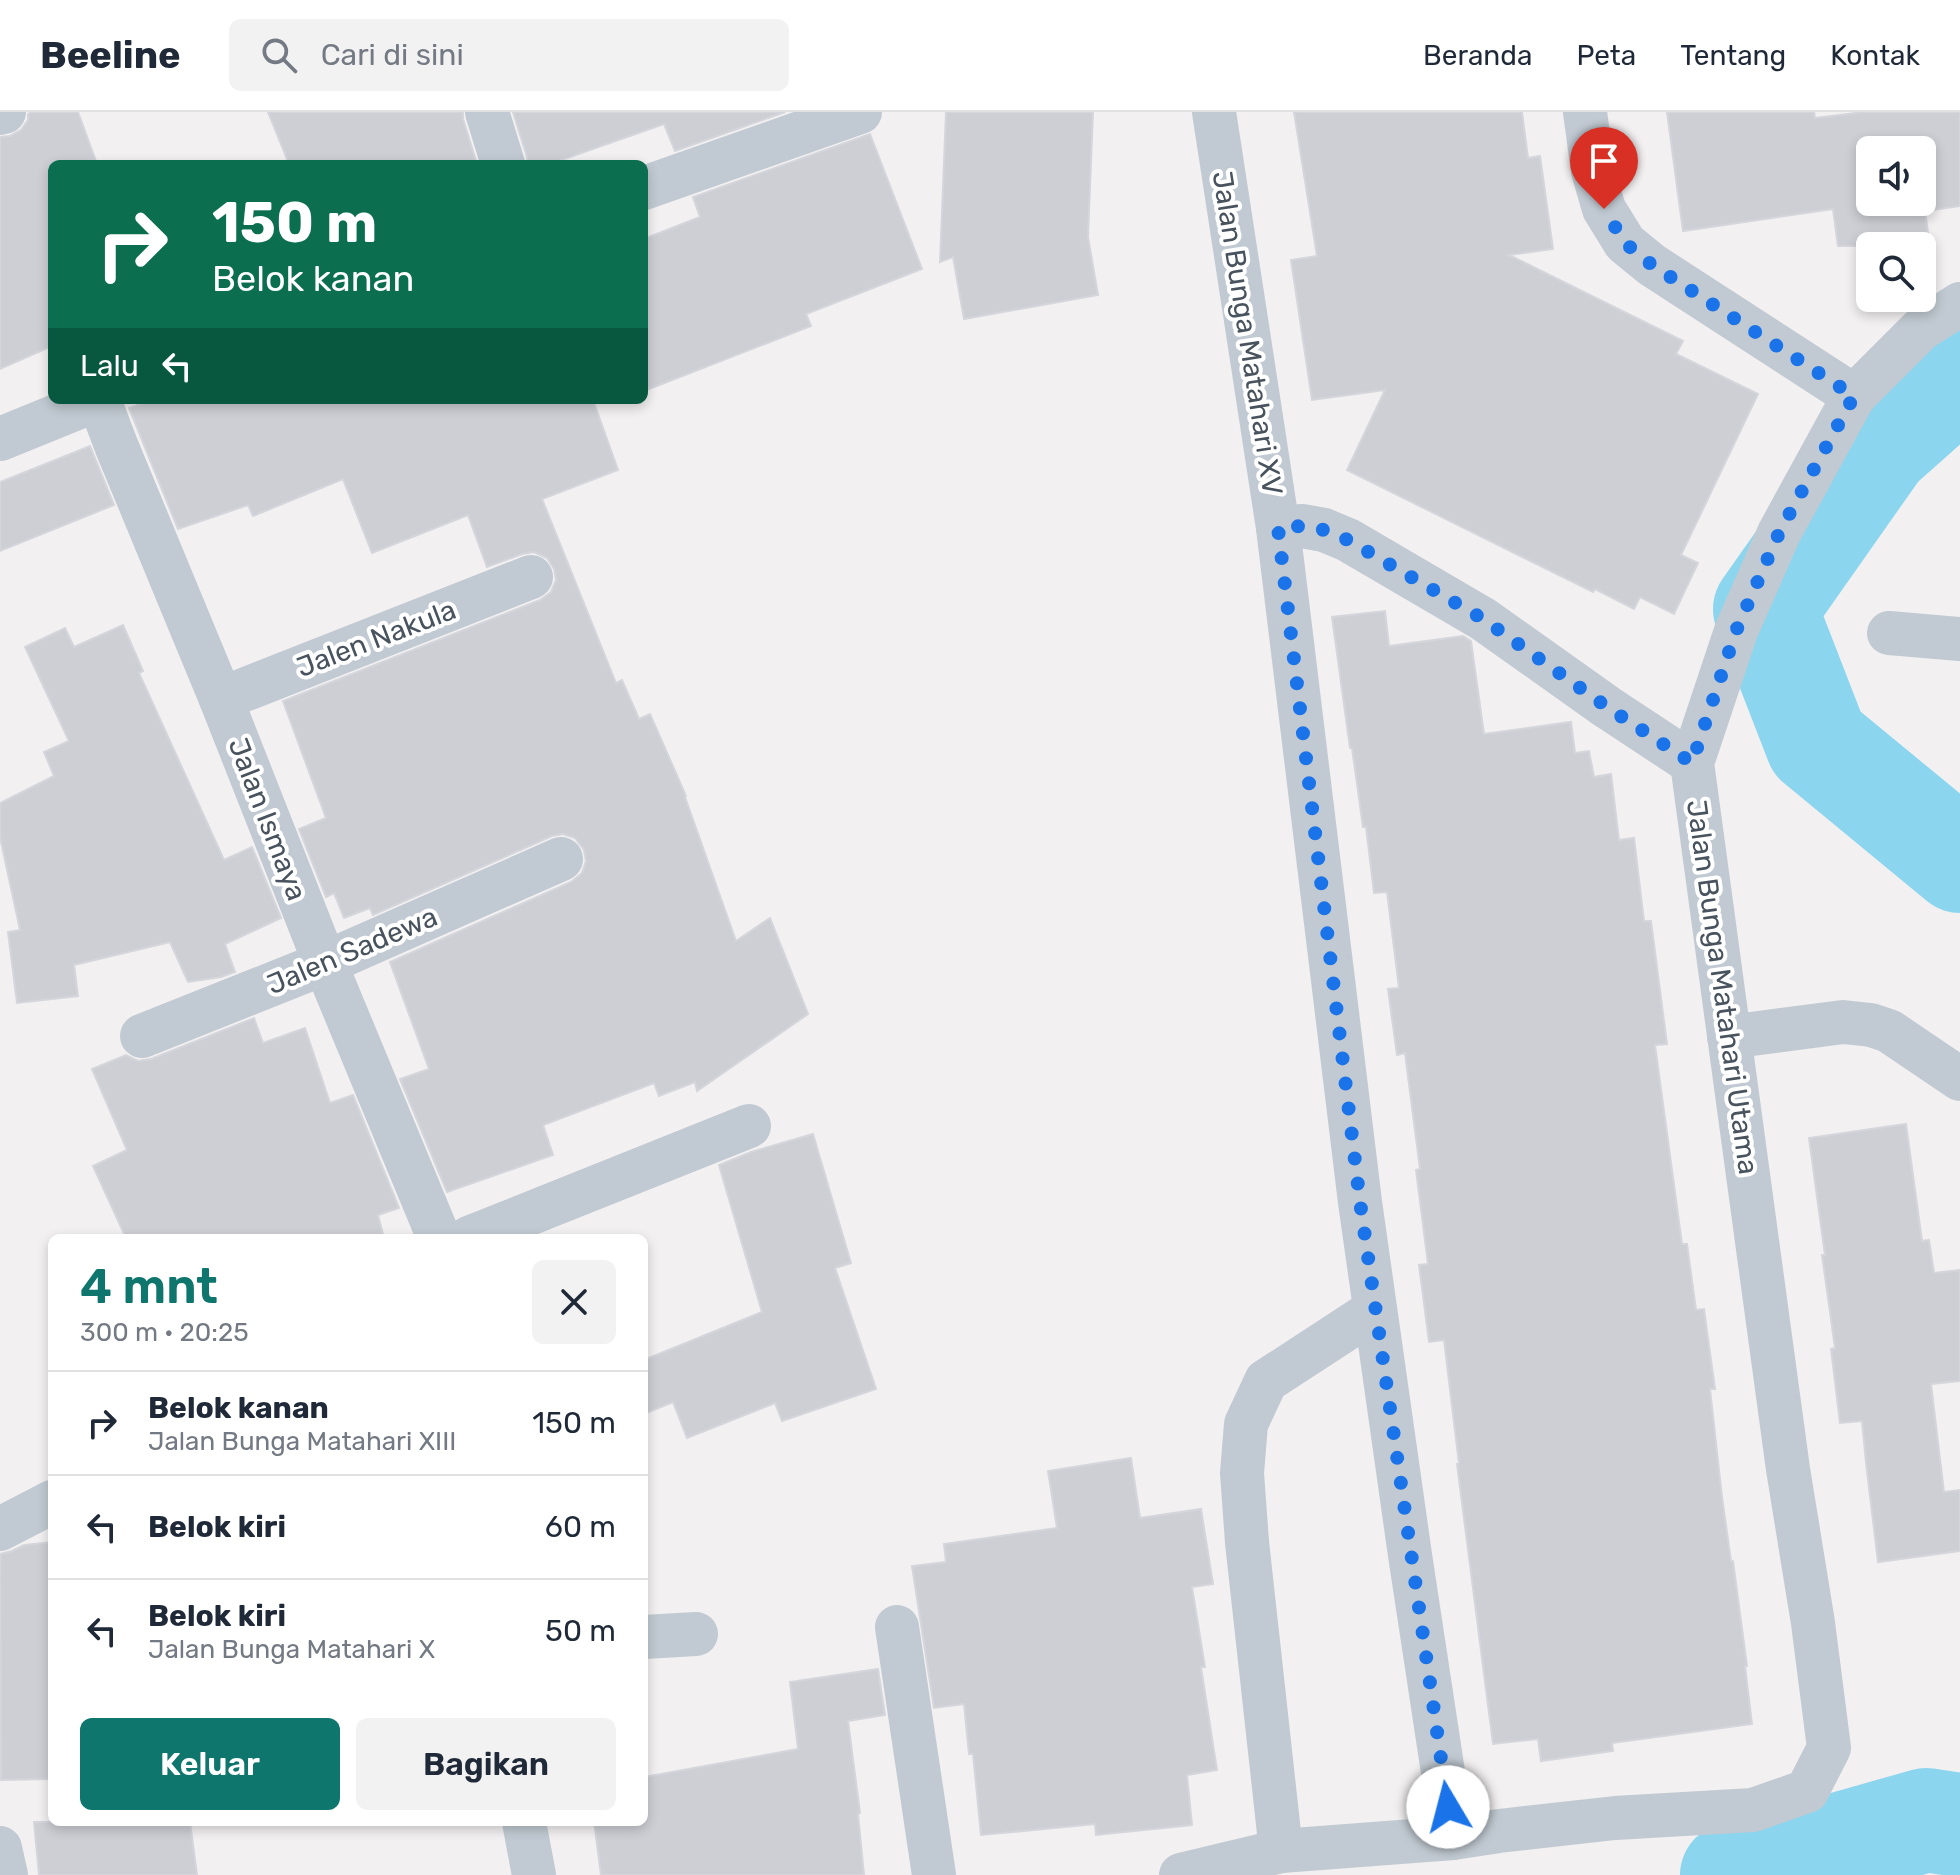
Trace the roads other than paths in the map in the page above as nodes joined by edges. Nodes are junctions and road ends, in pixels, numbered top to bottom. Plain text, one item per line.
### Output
1 (487, 112) edge
2 (860, 112) edge
3 (1214, 112) edge
4 (1585, 112) edge
5 (502, 160) edge
6 (648, 187) edge
7 (1960, 304) edge
8 (1854, 396) junction
9 (88, 404) edge
10 (100, 404) edge
11 (0, 439) edge
12 (1278, 528) junction
13 (531, 577) dead end
14 (1889, 633) dead end
15 (1960, 639) edge
16 (221, 699) junction
17 (1692, 763) junction
18 (561, 859) dead end
19 (325, 963) junction
20 (142, 1036) dead end
21 (1729, 1037) junction
22 (1960, 1079) edge
23 (749, 1126) dead end
24 (437, 1234) edge
25 (479, 1234) edge
26 (1375, 1310) junction
27 (48, 1504) edge
28 (0, 1529) edge
29 (897, 1627) dead end
30 (696, 1634) dead end
31 (648, 1637) edge
32 (525, 1826) edge
33 (1453, 1838) junction
34 (0, 1848) edge
35 (1281, 1851) junction
36 (6, 1875) edge
37 (534, 1875) edge
38 (934, 1875) edge
39 (1181, 1875) edge

1 - 5 street
2 - 6 street
3 - 12 street, Jalan Bunga Matahari XV
4 - 8 street
7 - 8 street, Jalan Bunga Matahari Utama
8 - 17 street, Jalan Bunga Matahari Utama
9 - 11 street
10 - 16 street, Jalan Ismaya
12 - 17 street
12 - 26 street, Jalan Bunga Matahari XV
13 - 16 street, Jalen Nakula
14 - 15 street
16 - 19 street, Jalan Ismaya
17 - 21 street, Jalan Bunga Matahari Utama
18 - 19 street, Jalen Sadewa
19 - 20 street, Jalen Sadewa
19 - 24 street, Jalan Ismaya
21 - 22 street
21 - 33 street, Jalan Bunga Matahari Utama
23 - 25 street
26 - 33 street, Jalan Bunga Matahari XV
26 - 35 street
27 - 28 street
29 - 38 street
30 - 31 street
32 - 37 street
33 - 35 street
34 - 36 street
35 - 39 street

